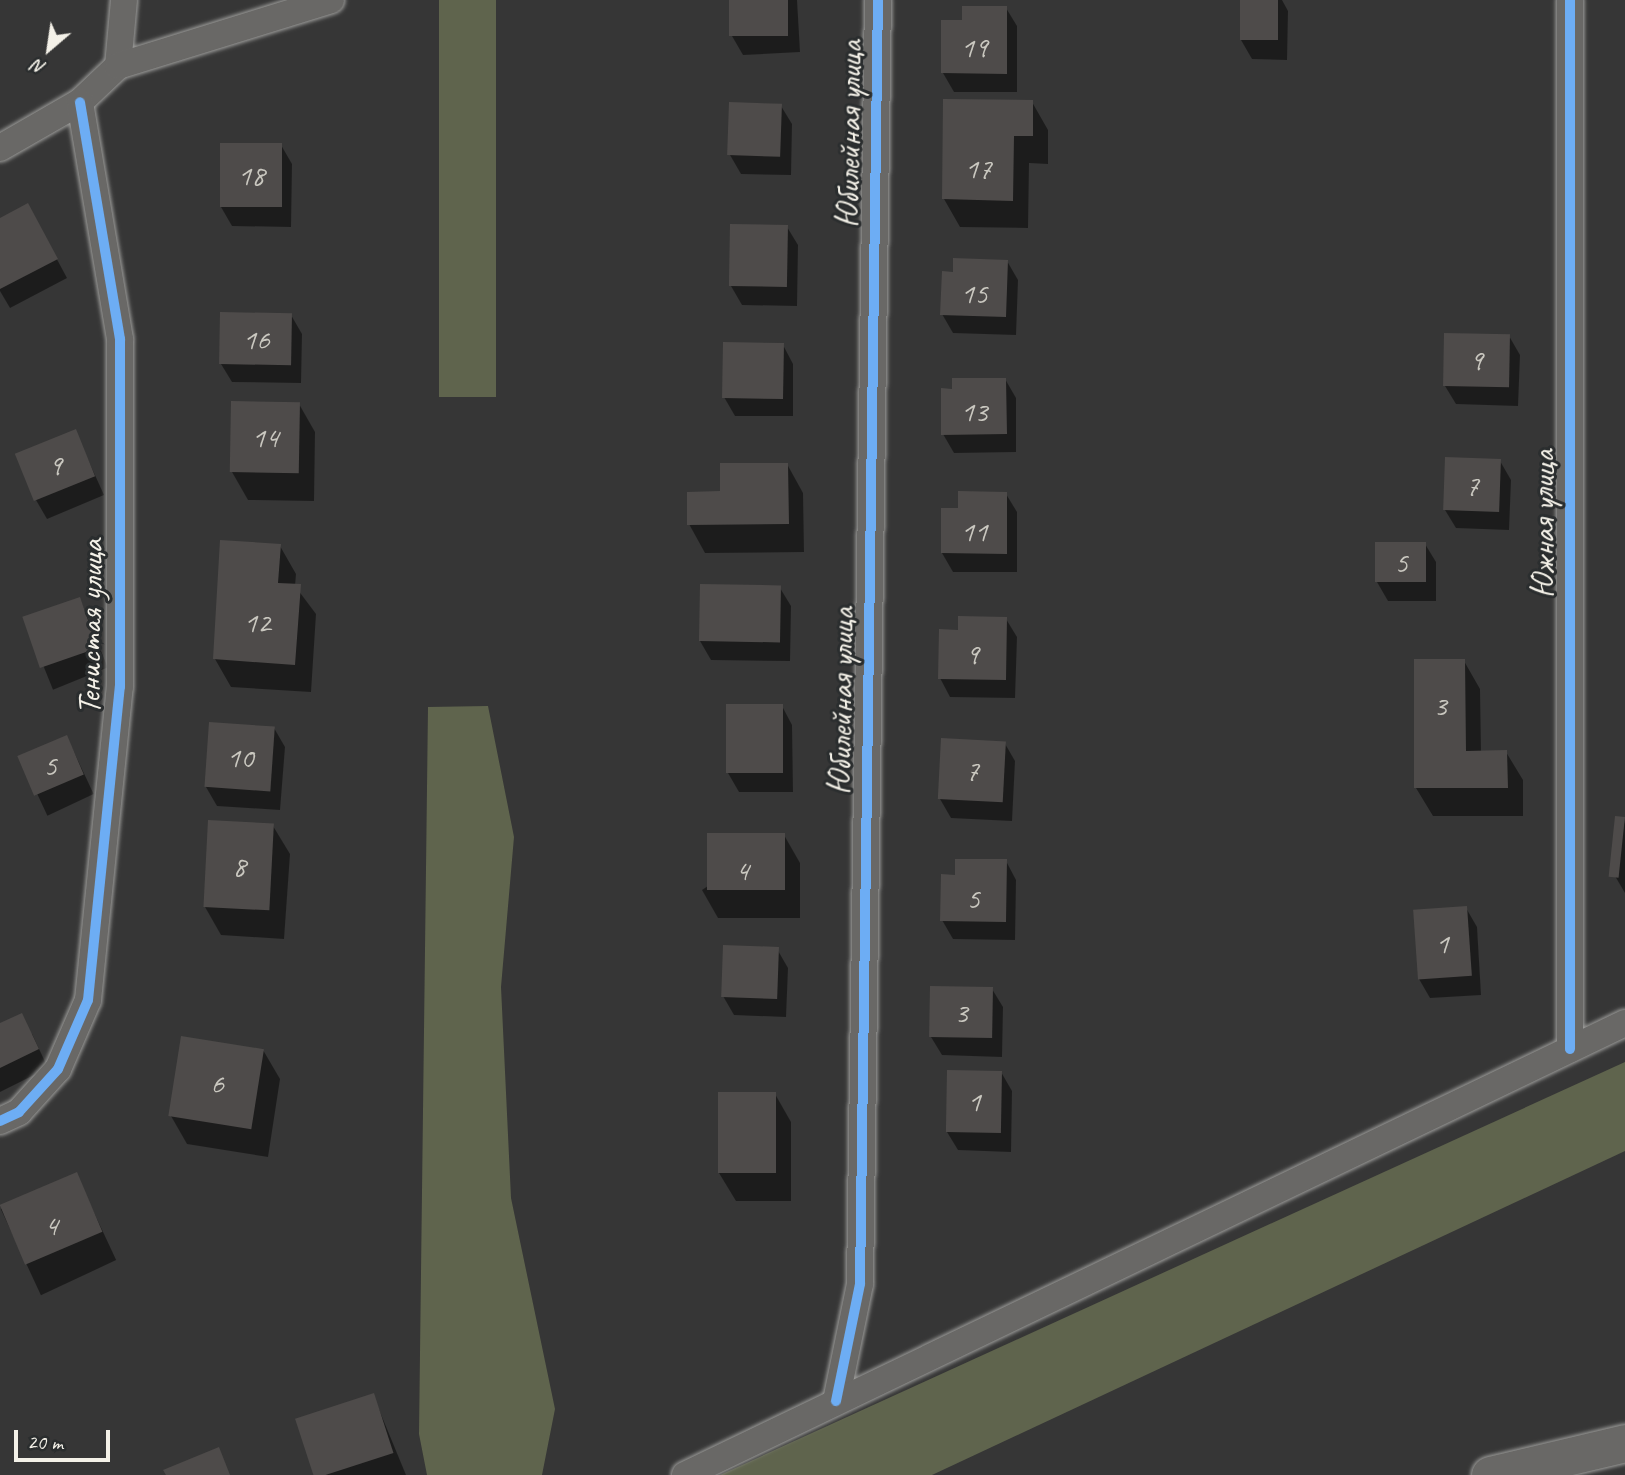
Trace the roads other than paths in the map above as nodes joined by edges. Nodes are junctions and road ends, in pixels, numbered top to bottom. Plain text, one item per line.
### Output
1 (124, 0) edge
2 (331, 0) edge
3 (878, 0) edge
4 (1570, 0) edge
5 (118, 66) junction
6 (80, 102) junction
7 (0, 148) edge
8 (1625, 1023) edge
9 (1570, 1048) junction
10 (0, 1121) edge
11 (836, 1401) junction
12 (1625, 1443) edge
13 (685, 1475) edge
14 (1490, 1475) edge

1 - 5 street
2 - 5 street
3 - 11 street, Юбилейная улица
4 - 9 street, Южная улица
5 - 6 street
6 - 7 street
6 - 10 street, Тенистая улица
8 - 9 street
9 - 11 street
11 - 13 street
12 - 14 street

